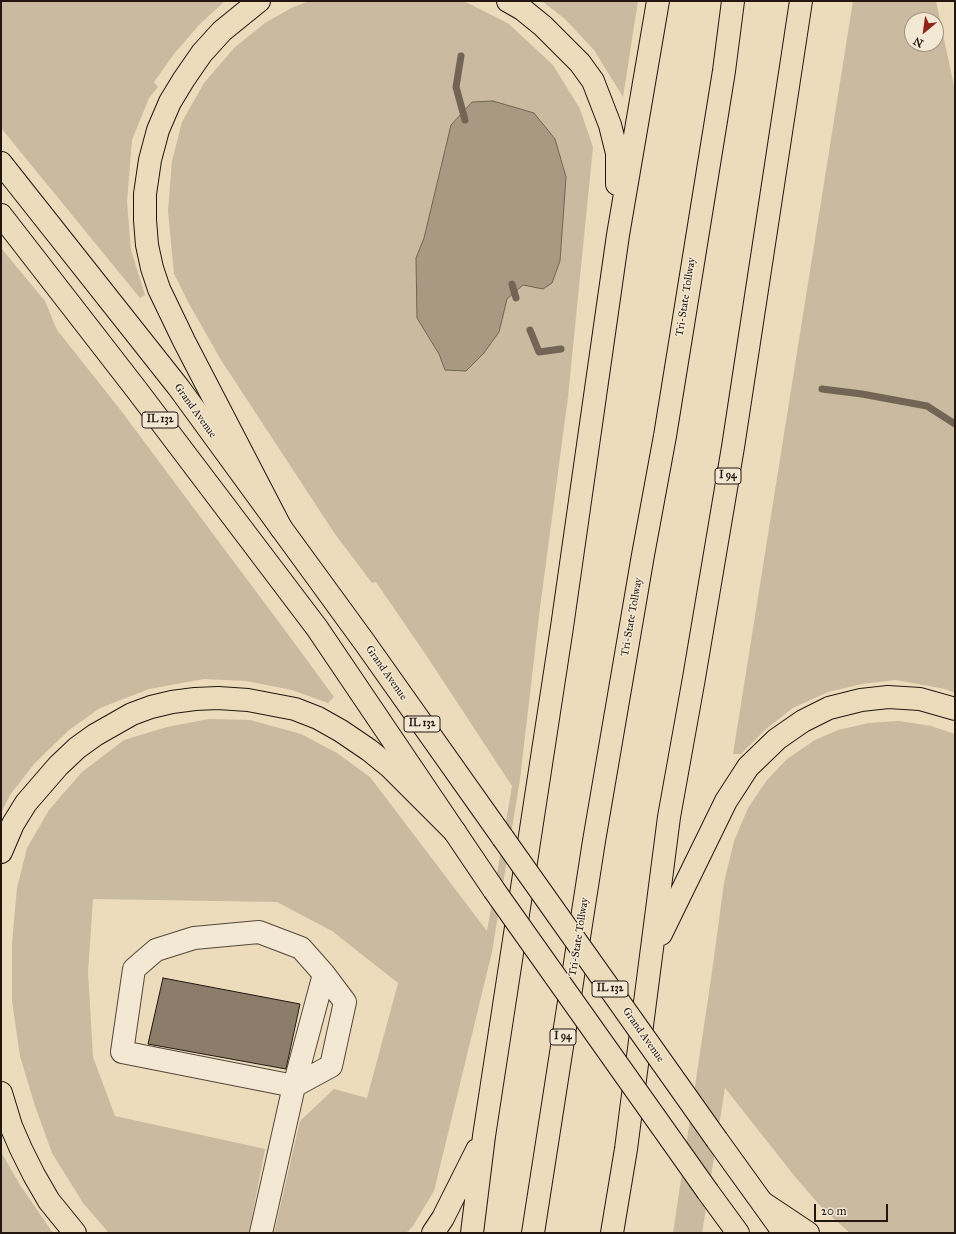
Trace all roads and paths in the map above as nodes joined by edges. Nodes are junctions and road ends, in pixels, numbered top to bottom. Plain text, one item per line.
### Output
1 (260, 1) edge
2 (508, 1) edge
3 (658, 1) edge
4 (733, 1) edge
5 (801, 1) edge
6 (1, 163) edge
7 (1, 215) edge
8 (618, 235) junction
9 (281, 528) junction
10 (955, 708) edge
11 (456, 832) junction
12 (1, 852) edge
13 (653, 950) junction
14 (324, 974) junction
15 (294, 1086) junction
16 (1, 1093) edge
17 (484, 1136) junction
18 (763, 1203) junction
19 (75, 1233) edge
20 (261, 1233) edge
21 (433, 1233) edge
22 (472, 1233) edge
23 (532, 1233) edge
24 (612, 1233) edge
25 (738, 1233) edge
26 (784, 1233) edge
27 (808, 1233) edge

1 - 9 main road
2 - 8 main road
3 - 8 main road
4 - 23 main road, Tri-State Tollway / I 94
5 - 13 main road, I 94
6 - 9 main road, Grand Avenue / IL 132
7 - 11 main road, IL 132
8 - 17 main road
9 - 18 main road, Grand Avenue / IL 132, bridge
10 - 13 main road
11 - 12 main road
11 - 25 main road, IL 132, bridge
13 - 24 main road, I 94
14 - 15 lane
14 - 15 lane
14 - 15 lane
15 - 20 lane
16 - 19 main road
17 - 21 main road
17 - 22 main road
18 - 26 main road, Grand Avenue / IL 132
18 - 27 main road

